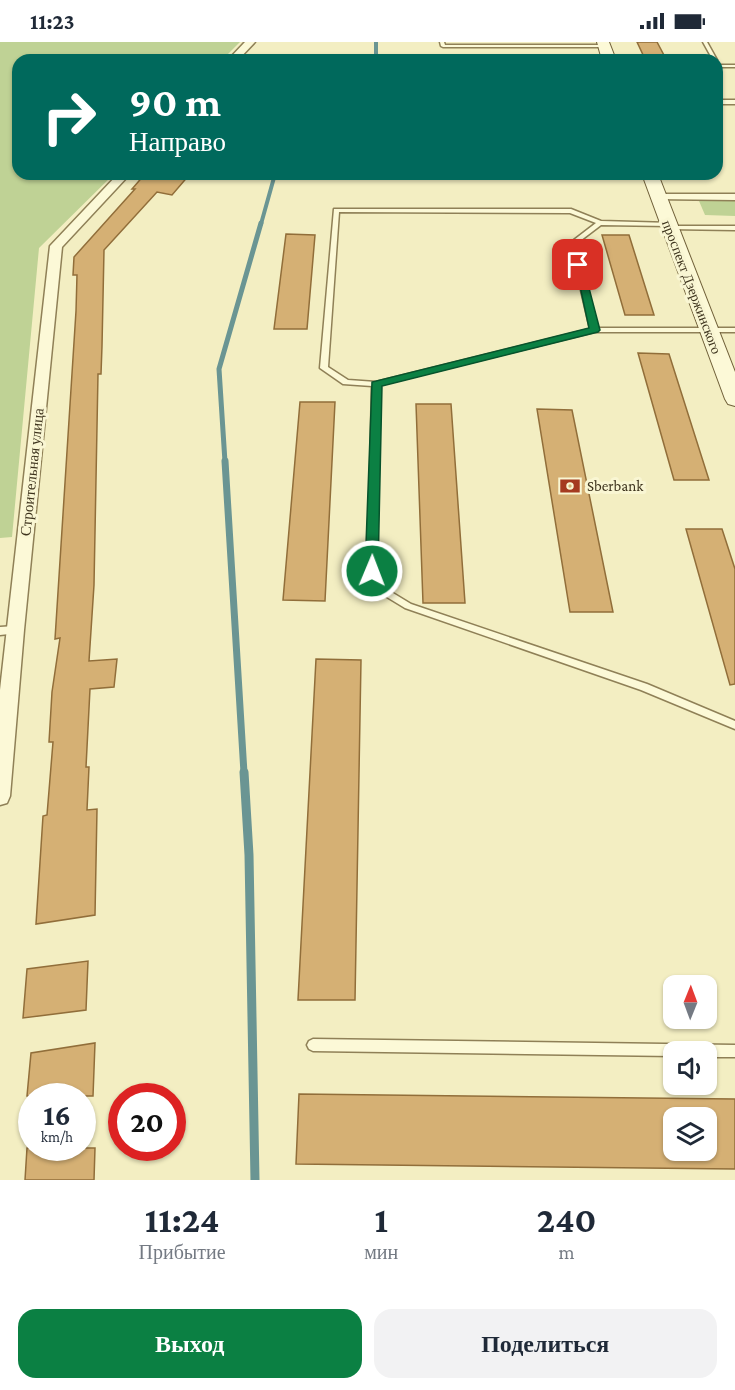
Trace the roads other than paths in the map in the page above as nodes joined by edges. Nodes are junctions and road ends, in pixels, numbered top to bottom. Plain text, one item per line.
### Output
1 (250, 42) edge
2 (442, 42) edge
3 (563, 44) edge
4 (604, 44) edge
5 (239, 54) edge
6 (118, 180) edge
7 (652, 180) edge
8 (659, 197) junction
9 (735, 197) edge
10 (600, 223) junction
11 (669, 226) junction
12 (735, 228) edge
13 (708, 329) junction
14 (594, 330) junction
15 (735, 330) edge
16 (376, 384) junction
17 (735, 399) edge
18 (8, 630) edge
19 (735, 725) edge
20 (0, 796) edge
21 (313, 1045) dead end
22 (735, 1051) edge

1 - 5 street
2 - 3 lane
3 - 4 lane
6 - 18 street, Строительная улица
7 - 8 street, проспект Дзержинского
8 - 9 street
8 - 11 street, проспект Дзержинского
10 - 11 lane
10 - 14 lane
10 - 16 lane
11 - 12 lane
11 - 13 street, проспект Дзержинского
13 - 14 lane
13 - 15 lane
13 - 17 street, проспект Дзержинского
14 - 16 lane
16 - 19 lane
18 - 20 street, Строительная улица
21 - 22 lane

